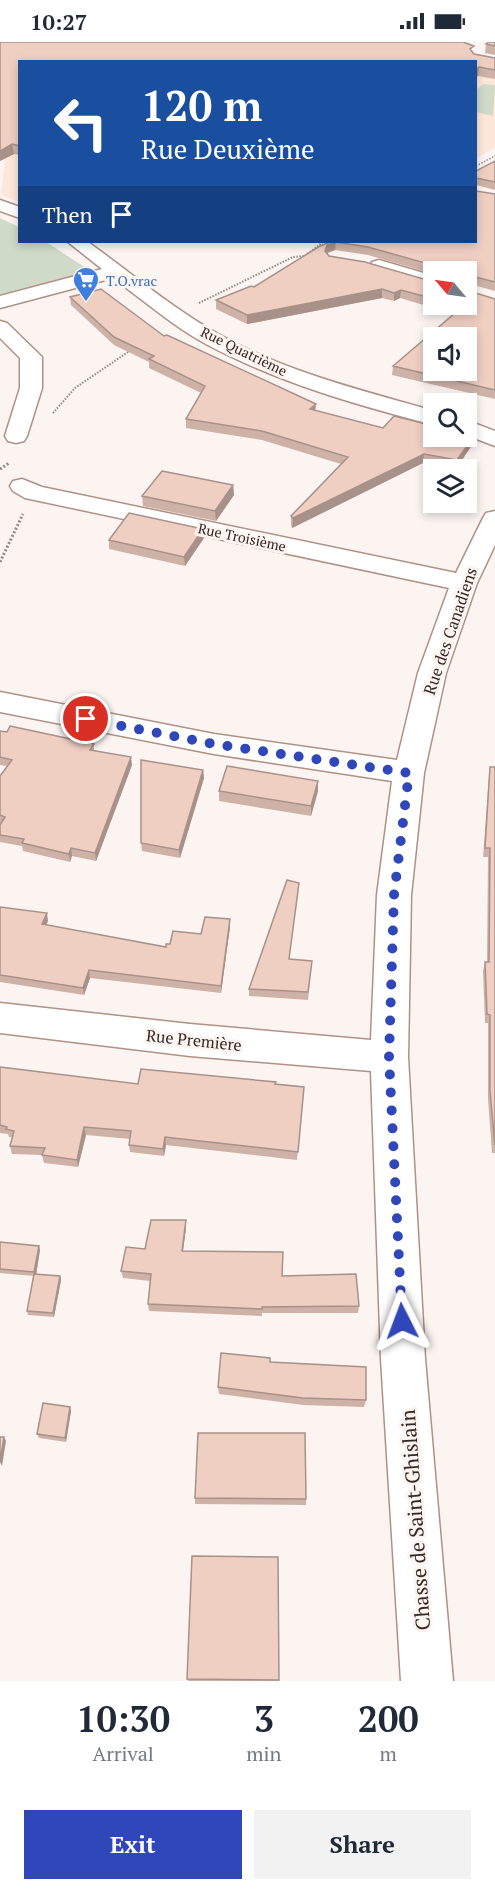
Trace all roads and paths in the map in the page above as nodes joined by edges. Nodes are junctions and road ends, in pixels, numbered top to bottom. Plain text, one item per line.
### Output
1 (495, 156) edge
2 (477, 165) edge
3 (0, 205) edge
4 (18, 212) edge
5 (77, 243) edge
6 (322, 243) edge
7 (312, 251) junction
8 (336, 258) joint
9 (117, 271) junction
10 (423, 279) edge
11 (0, 302) edge
12 (190, 307) dead end
13 (0, 327) edge
14 (131, 350) edge
15 (423, 415) edge
16 (46, 420) dead end
17 (477, 426) edge
18 (495, 427) edge
19 (477, 431) edge
20 (16, 436) dead end
21 (495, 439) edge
22 (12, 459) dead end
23 (0, 469) edge
24 (28, 489) joint
25 (495, 518) edge
26 (0, 562) edge
27 (464, 583) junction
28 (0, 702) edge
29 (409, 773) junction
30 (0, 1018) edge
31 (389, 1057) junction
32 (403, 1359) joint
33 (428, 1681) edge

1 - 2 path
3 - 4 street
5 - 9 street, Rue Quatrième
6 - 7 path
7 - 8 path
7 - 12 path
8 - 10 street
9 - 11 street
9 - 15 street, Rue Quatrième
13 - 20 street
14 - 16 path
17 - 18 street
19 - 21 street
22 - 23 path
24 - 26 path
24 - 27 street, Rue Troisième
25 - 27 street, Rue des Canadiens
27 - 29 street, Rue des Canadiens
28 - 29 street
29 - 31 street, Rue des Canadiens
30 - 31 street, Rue Première
31 - 32 street, Rue des Canadiens
32 - 33 street, Chasse de Saint-Ghislain

